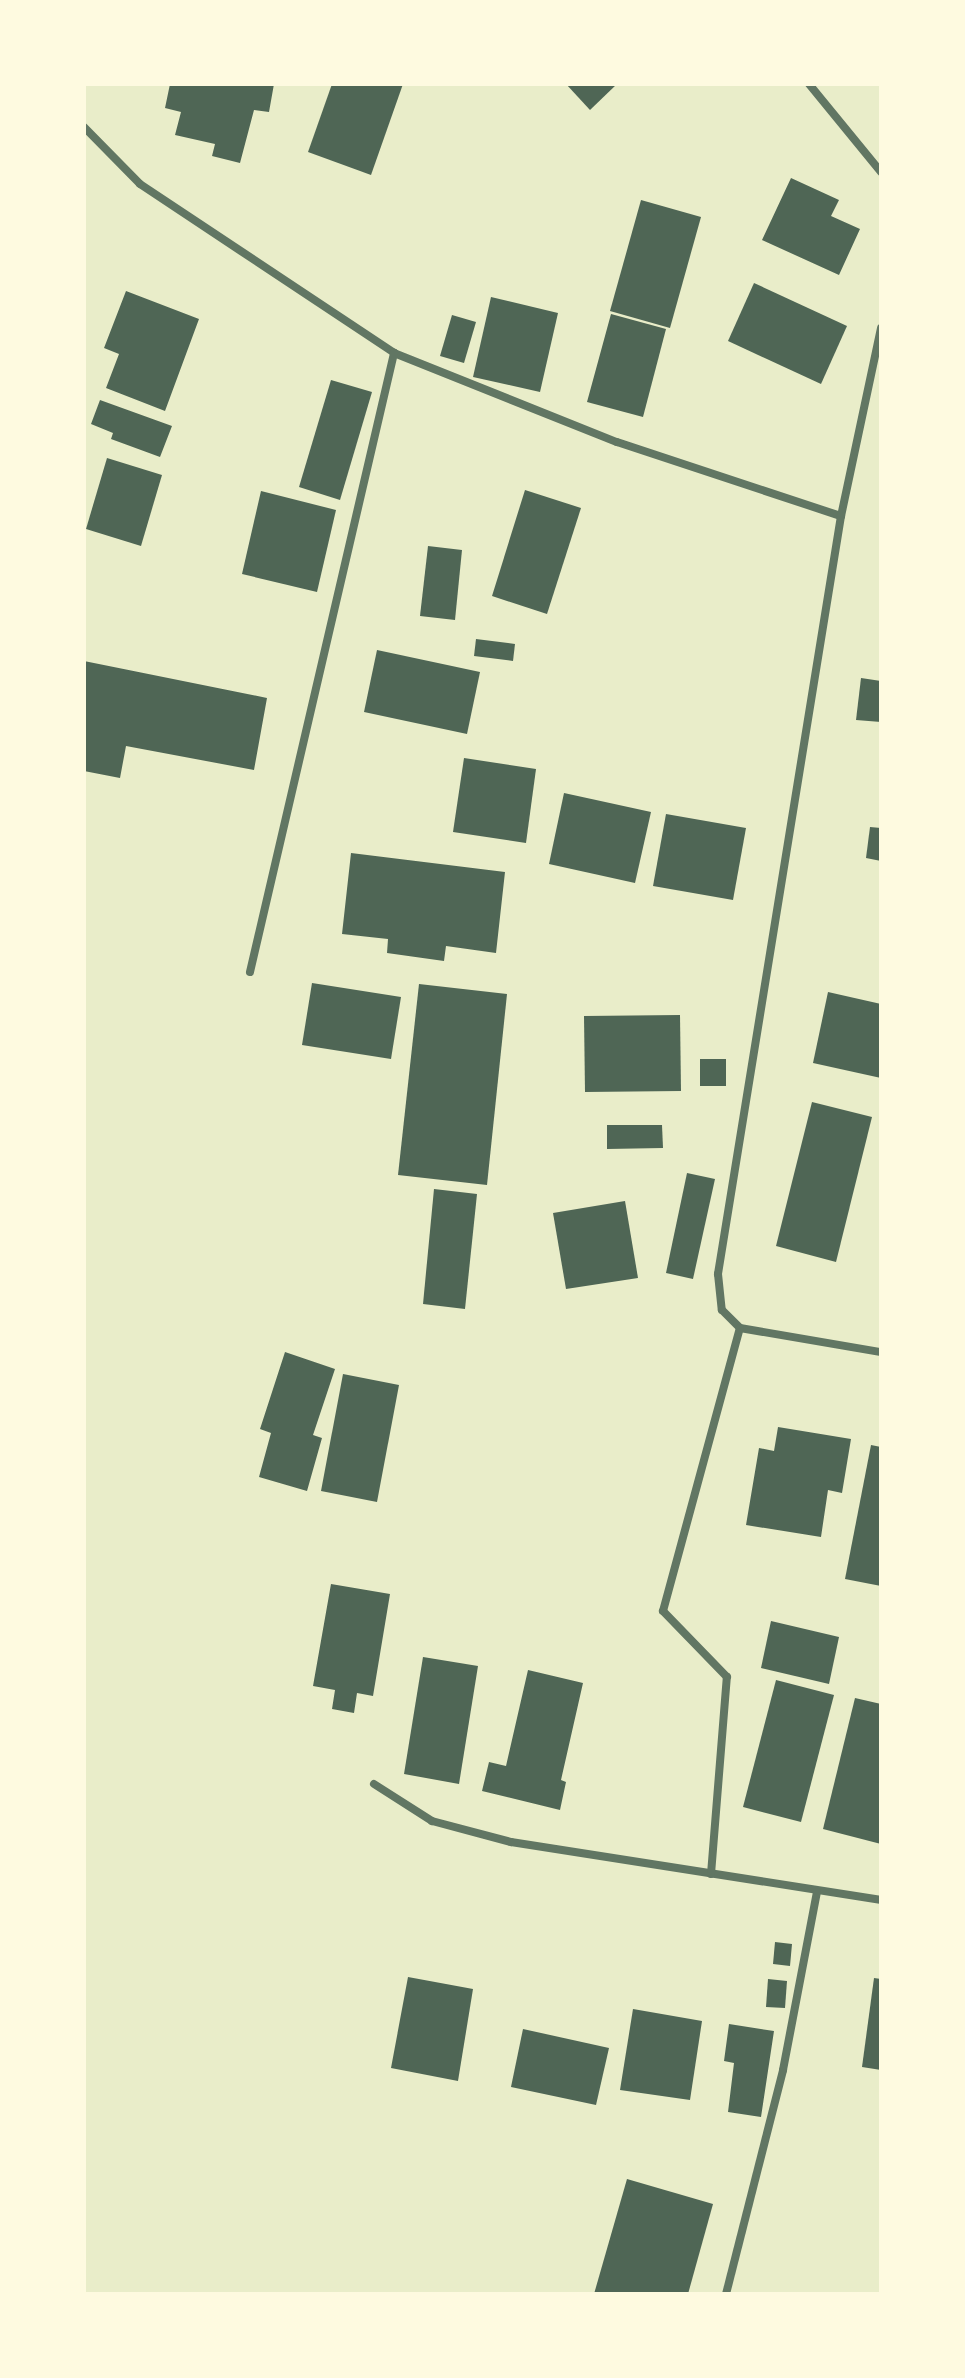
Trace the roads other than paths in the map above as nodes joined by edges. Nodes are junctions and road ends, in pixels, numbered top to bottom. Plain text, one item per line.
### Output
1 (809, 84) edge
2 (84, 127) edge
3 (881, 172) edge
4 (881, 328) edge
5 (394, 353) junction
6 (841, 516) junction
7 (250, 972) dead end
8 (740, 1328) junction
9 (881, 1352) edge
10 (374, 1784) dead end
11 (711, 1874) junction
12 (817, 1892) junction
13 (881, 1900) edge
14 (726, 2294) edge

1 - 3 street
2 - 5 street
4 - 6 street
5 - 6 street
5 - 7 street
6 - 8 street
8 - 9 street
8 - 11 street
10 - 11 street
11 - 12 street
12 - 13 street
12 - 14 street

